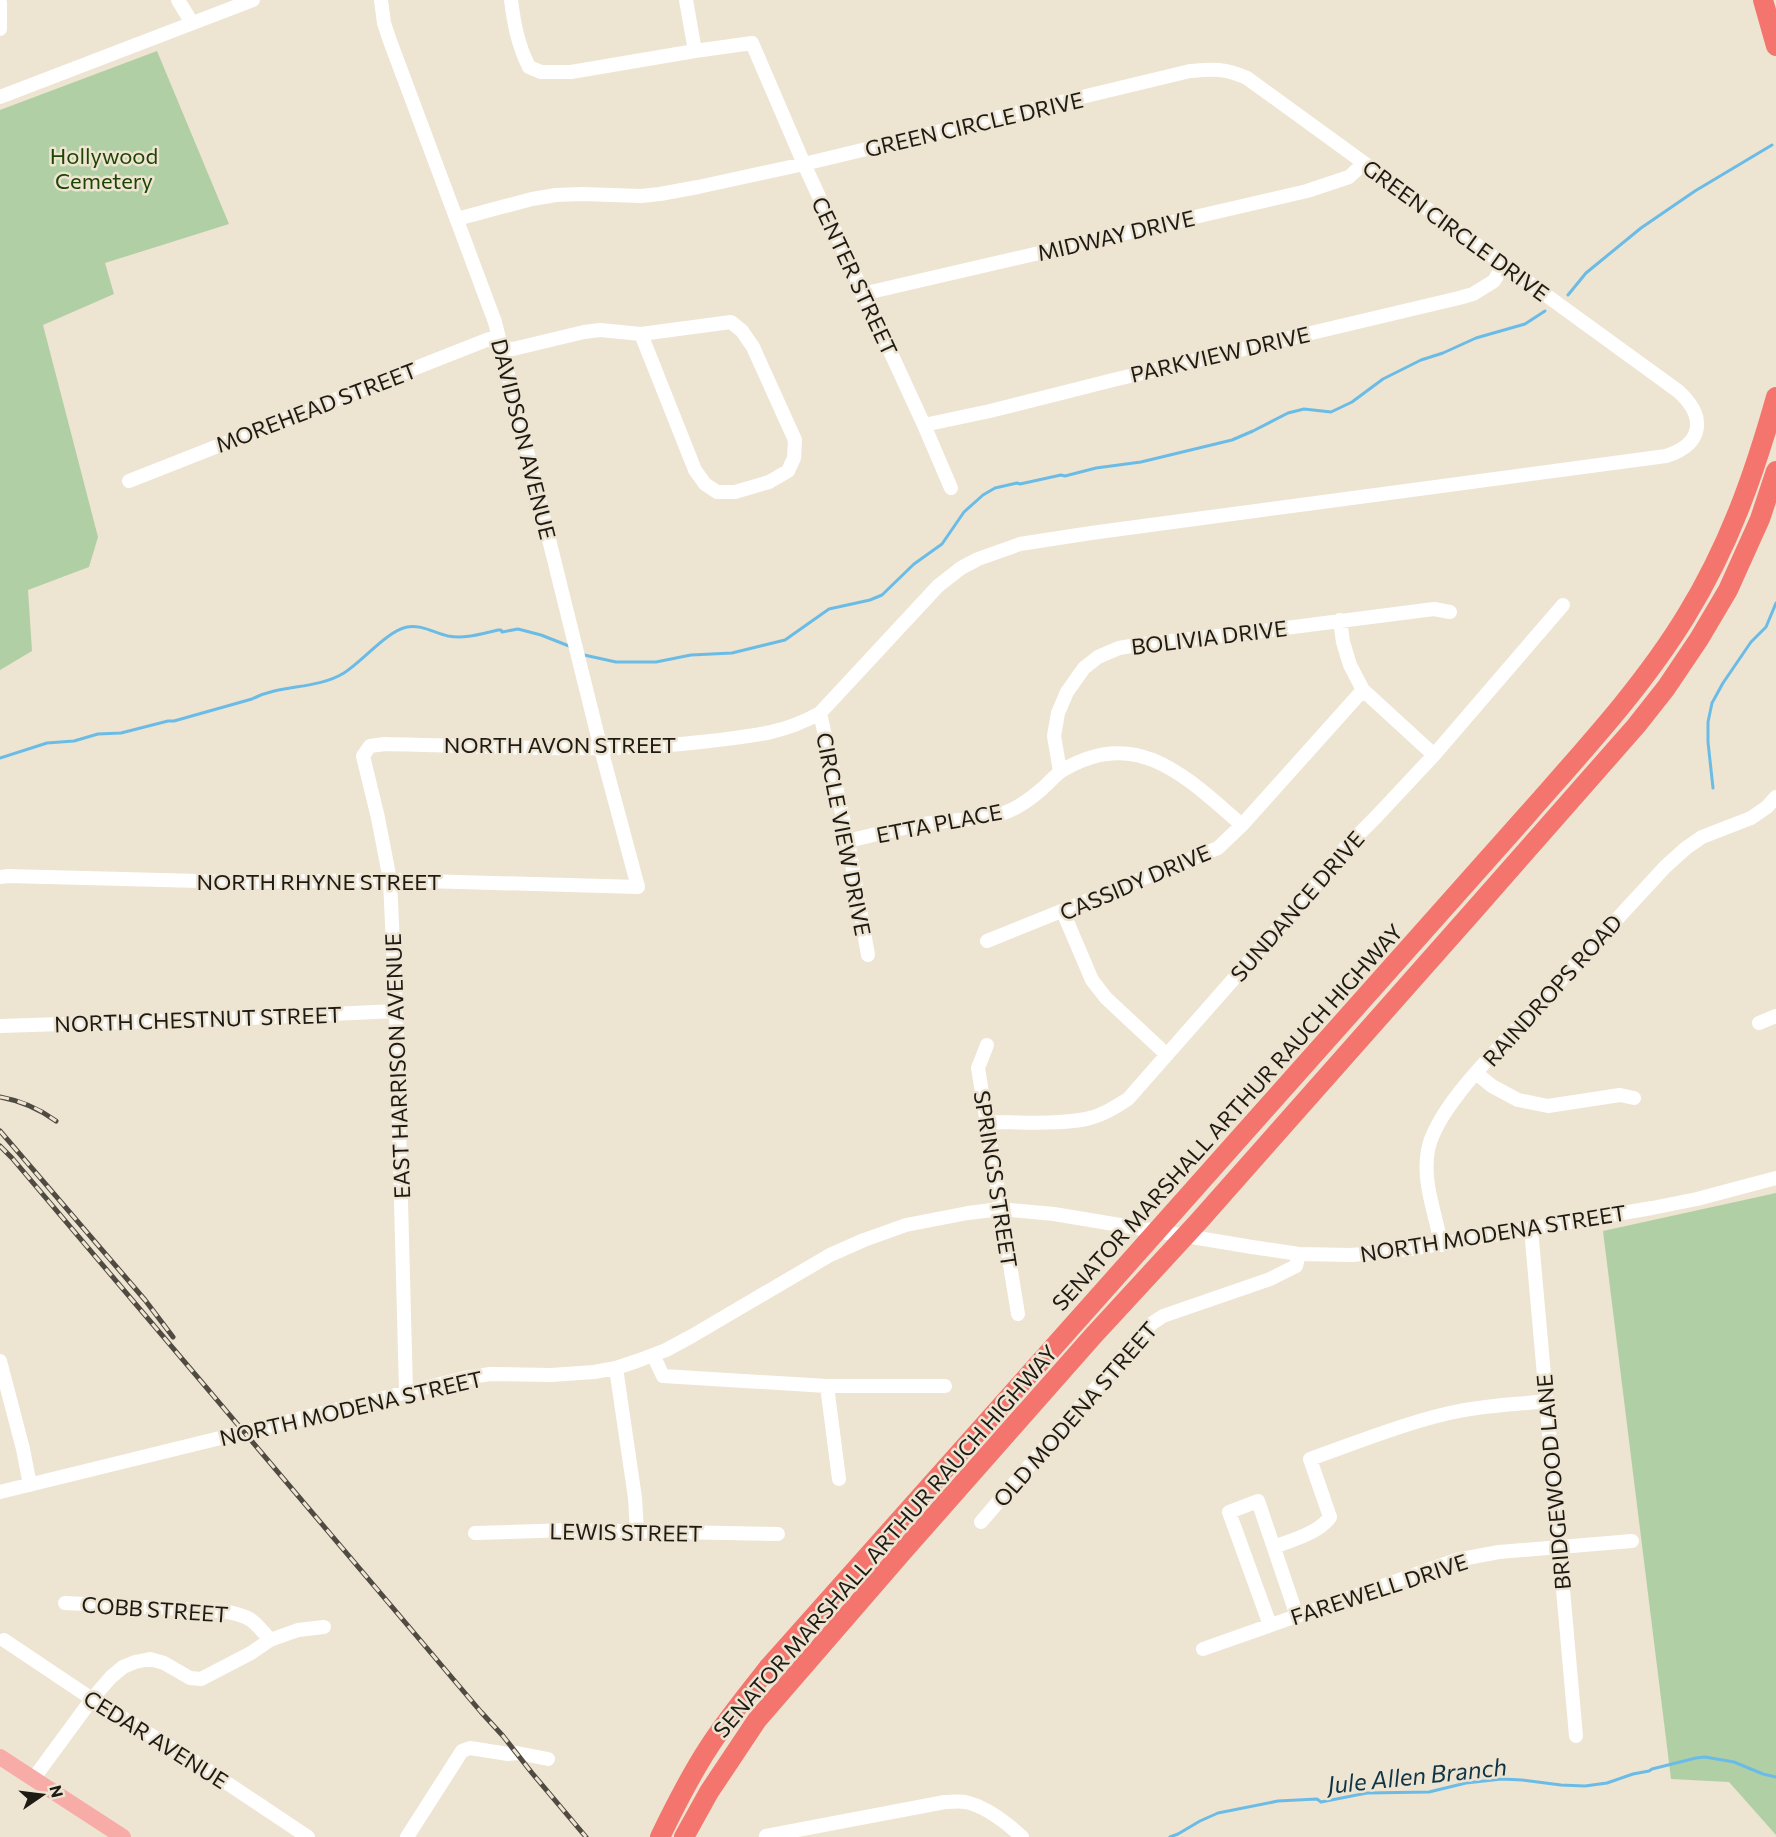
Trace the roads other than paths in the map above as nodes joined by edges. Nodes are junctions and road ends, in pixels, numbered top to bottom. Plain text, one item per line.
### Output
1 (178, 0) edge
2 (254, 0) edge
3 (381, 0) edge
4 (511, 0) edge
5 (686, 0) edge
6 (1763, 0) edge
7 (0, 3) edge
8 (192, 23) junction
9 (0, 29) edge
10 (1776, 46) edge
11 (695, 51) junction
12 (0, 97) edge
13 (1364, 163) junction
14 (804, 164) junction
15 (457, 219) junction
16 (1504, 264) junction
17 (862, 294) junction
18 (641, 334) junction
19 (502, 348) junction
20 (1776, 397) edge
21 (924, 425) junction
22 (1776, 471) edge
23 (129, 481) dead end
24 (951, 488) dead end
25 (970, 563) joint
26 (1563, 605) dead end
27 (1450, 612) dead end
28 (1340, 620) junction
29 (1363, 690) junction
30 (820, 713) junction
31 (370, 746) joint
32 (602, 749) junction
33 (1434, 754) junction
34 (1060, 771) junction
35 (1776, 797) edge
36 (1242, 825) junction
37 (848, 841) junction
38 (0, 877) edge
39 (390, 880) junction
40 (638, 887) joint
41 (1063, 912) junction
42 (987, 941) dead end
43 (868, 955) dead end
44 (396, 1011) junction
45 (1776, 1016) edge
46 (1759, 1023) dead end
47 (0, 1026) edge
48 (987, 1045) dead end
49 (1167, 1055) junction
50 (1476, 1073) junction
51 (1634, 1098) dead end
52 (987, 1122) junction
53 (1776, 1178) edge
54 (1000, 1209) junction
55 (1531, 1229) junction
56 (1441, 1245) junction
57 (1299, 1254) junction
58 (1018, 1314) dead end
59 (653, 1355) junction
60 (0, 1361) edge
61 (616, 1368) junction
62 (827, 1386) junction
63 (945, 1386) dead end
64 (406, 1391) junction
65 (1546, 1401) junction
66 (839, 1479) dead end
67 (30, 1485) junction
68 (0, 1492) edge
69 (981, 1522) dead end
70 (637, 1532) junction
71 (475, 1533) dead end
72 (778, 1534) dead end
73 (1632, 1541) dead end
74 (1274, 1547) junction
75 (1558, 1548) junction
76 (65, 1603) dead end
77 (1297, 1616) junction
78 (1270, 1625) junction
79 (324, 1627) dead end
80 (4, 1640) dead end
81 (270, 1640) junction
82 (1203, 1649) dead end
83 (92, 1699) junction
84 (1576, 1736) dead end
85 (0, 1757) edge
86 (548, 1759) dead end
87 (34, 1778) junction
88 (709, 1792) junction
89 (766, 1836) edge
90 (1021, 1836) edge
91 (123, 1837) edge
92 (308, 1837) edge
93 (407, 1837) edge
94 (660, 1837) edge
95 (684, 1837) edge
96 (692, 1837) edge

1 - 8 street
2 - 8 street
3 - 15 street, DAVIDSON AVENUE
4 - 11 street
5 - 11 street
6 - 10 highway
7 - 9 street
8 - 12 street
11 - 14 street, CENTER STREET
13 - 14 street, GREEN CIRCLE DRIVE
13 - 16 street, GREEN CIRCLE DRIVE
13 - 17 street, MIDWAY DRIVE
14 - 15 street, GREEN CIRCLE DRIVE
14 - 17 street, CENTER STREET
15 - 19 street, DAVIDSON AVENUE
16 - 21 street, PARKVIEW DRIVE
16 - 25 street, GREEN CIRCLE DRIVE
17 - 21 street, CENTER STREET
18 - 18 street
18 - 19 street
19 - 23 street, MOREHEAD STREET
19 - 32 street, DAVIDSON AVENUE
20 - 94 highway, SENATOR MARSHALL ARTHUR RAUCH HIGHWAY
21 - 24 street, CENTER STREET
22 - 88 highway, SENATOR MARSHALL ARTHUR RAUCH HIGHWAY
25 - 30 street, NORTH AVON STREET
26 - 33 street, SUNDANCE DRIVE
27 - 28 street, BOLIVIA DRIVE
28 - 29 street
28 - 34 street, BOLIVIA DRIVE
29 - 33 street
29 - 36 street, CASSIDY DRIVE
30 - 32 street, NORTH AVON STREET
30 - 37 street, CIRCLE VIEW DRIVE
31 - 32 street, NORTH AVON STREET
31 - 39 street, EAST HARRISON AVENUE
32 - 40 street, DAVIDSON AVENUE
33 - 49 street, SUNDANCE DRIVE
34 - 36 street, ETTA PLACE
34 - 37 street, ETTA PLACE
35 - 50 street, RAINDROPS ROAD
36 - 41 street, CASSIDY DRIVE
37 - 43 street, CIRCLE VIEW DRIVE
38 - 39 street, NORTH RHYNE STREET
39 - 40 street, NORTH RHYNE STREET
39 - 44 street, EAST HARRISON AVENUE
41 - 42 street, CASSIDY DRIVE
41 - 49 street
44 - 47 street, NORTH CHESTNUT STREET
44 - 64 street, EAST HARRISON AVENUE
45 - 46 street
48 - 52 street, SPRINGS STREET
49 - 52 street, SUNDANCE DRIVE
50 - 51 street
50 - 56 street, RAINDROPS ROAD
52 - 54 street, SPRINGS STREET
53 - 55 street, NORTH MODENA STREET
54 - 57 street, NORTH MODENA STREET
54 - 58 street, SPRINGS STREET
54 - 59 street, NORTH MODENA STREET
55 - 56 street, NORTH MODENA STREET
55 - 65 street, BRIDGEWOOD LANE
56 - 57 street, NORTH MODENA STREET
57 - 69 street, OLD MODENA STREET
59 - 61 street, NORTH MODENA STREET
59 - 62 street
60 - 67 street
61 - 64 street, NORTH MODENA STREET
61 - 70 street
62 - 63 street
62 - 66 street
64 - 67 street, NORTH MODENA STREET
65 - 74 street
65 - 75 street, BRIDGEWOOD LANE
67 - 68 street, NORTH MODENA STREET
70 - 71 street, LEWIS STREET
70 - 72 street, LEWIS STREET
73 - 75 street, FAREWELL DRIVE
74 - 77 street
74 - 78 street
75 - 77 street, FAREWELL DRIVE
75 - 84 street, BRIDGEWOOD LANE
76 - 81 street, COBB STREET
77 - 78 street, FAREWELL DRIVE
78 - 82 street, FAREWELL DRIVE
79 - 81 street
80 - 83 street, CEDAR AVENUE
81 - 83 street
83 - 87 street
83 - 92 street, CEDAR AVENUE
85 - 87 main road
86 - 93 street
87 - 91 main road
88 - 95 highway, SENATOR MARSHALL ARTHUR RAUCH HIGHWAY
88 - 96 highway
89 - 90 street

